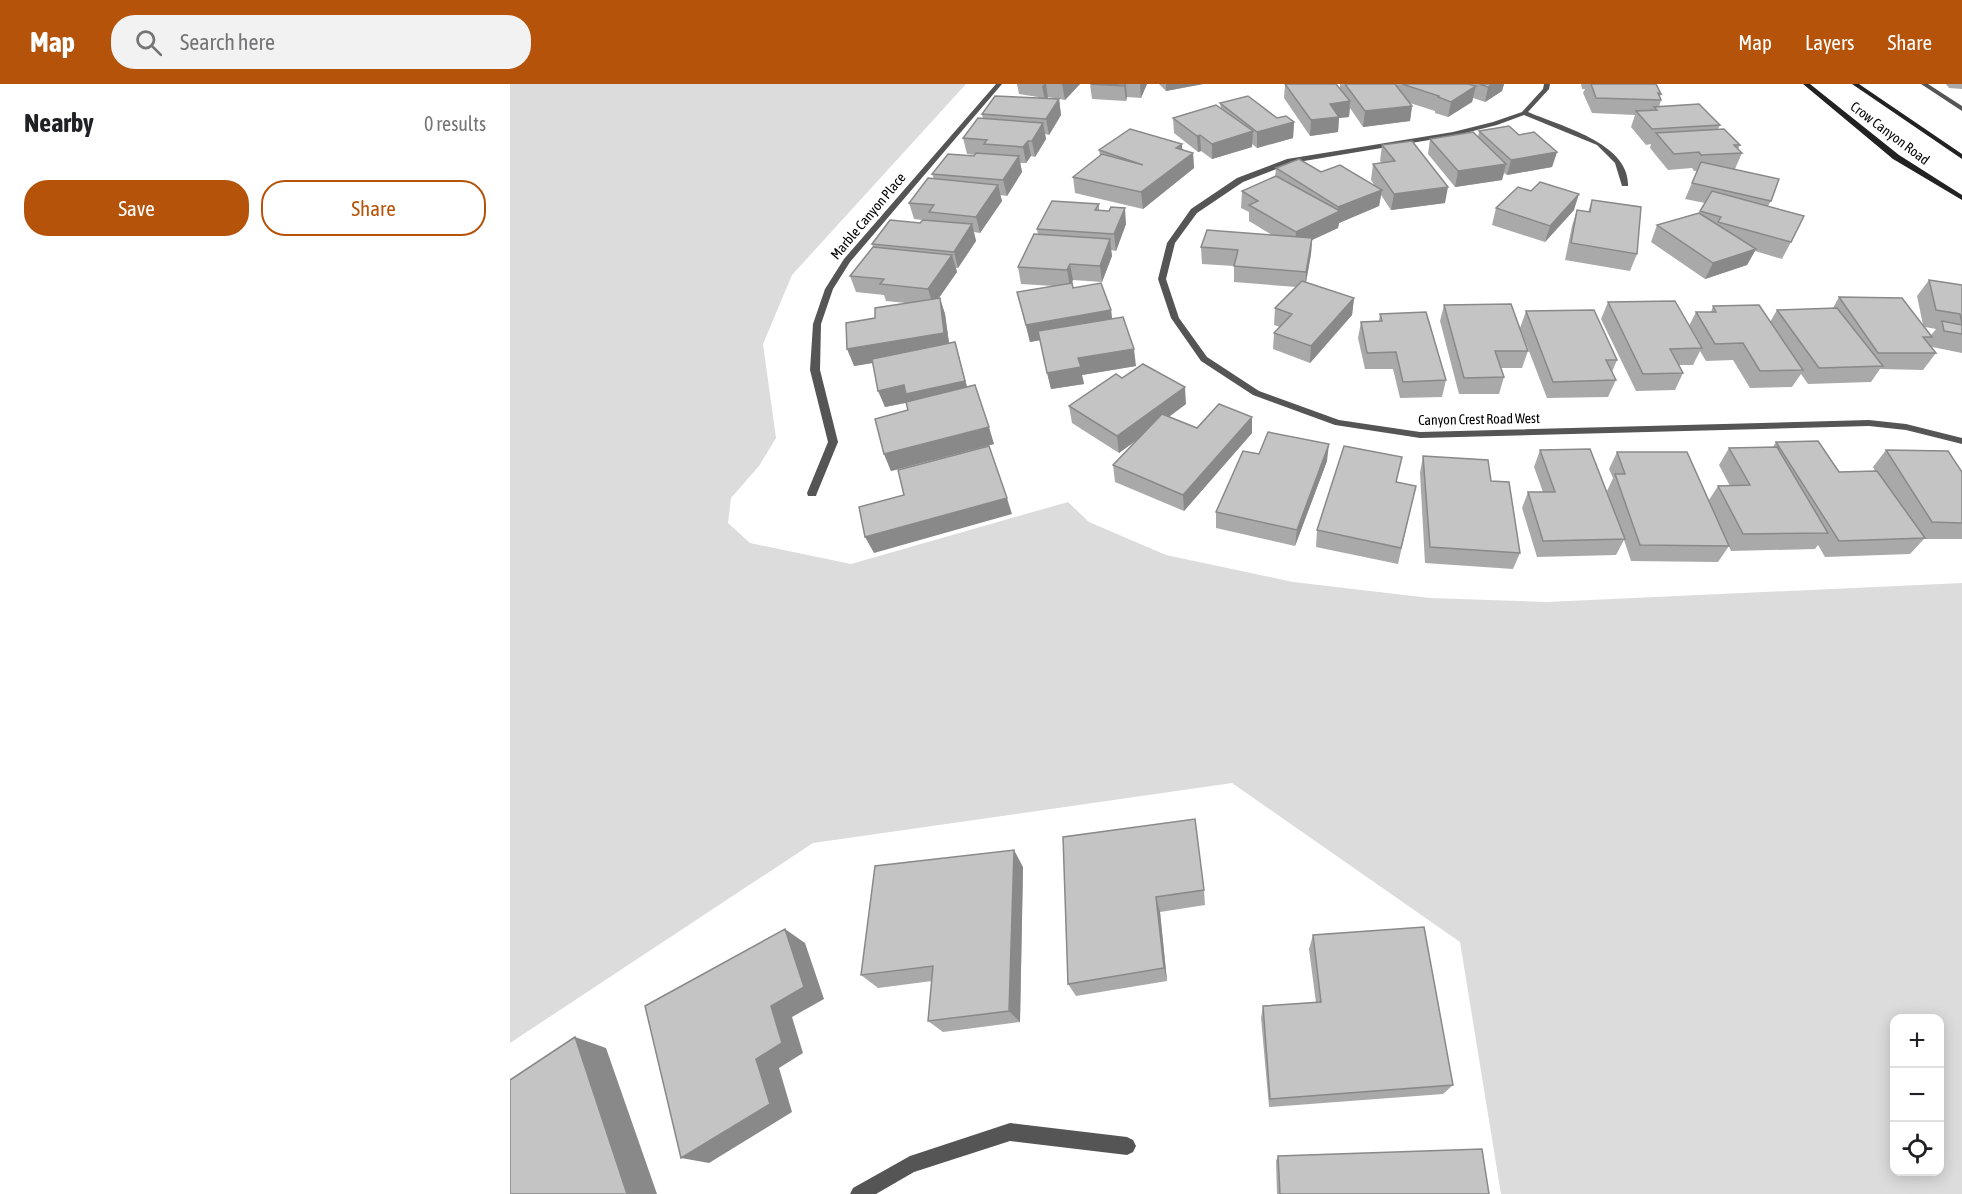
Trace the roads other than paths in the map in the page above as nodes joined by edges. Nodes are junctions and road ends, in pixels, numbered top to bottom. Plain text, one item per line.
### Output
1 (999, 84) edge
2 (1547, 84) edge
3 (1806, 84) edge
4 (1855, 84) edge
5 (1924, 84) edge
6 (1962, 109) edge
7 (1524, 113) junction
8 (1962, 157) edge
9 (1625, 184) dead end
10 (1962, 198) edge
11 (1962, 441) edge
12 (812, 493) dead end
13 (1127, 1146) dead end
14 (859, 1194) edge

1 - 12 street, Marble Canyon Place
2 - 7 street, Canyon Crest Road West
3 - 10 main road, Crow Canyon Road
4 - 8 main road, Crow Canyon Road
5 - 6 street
7 - 9 street
7 - 11 street, Canyon Crest Road West
13 - 14 street

